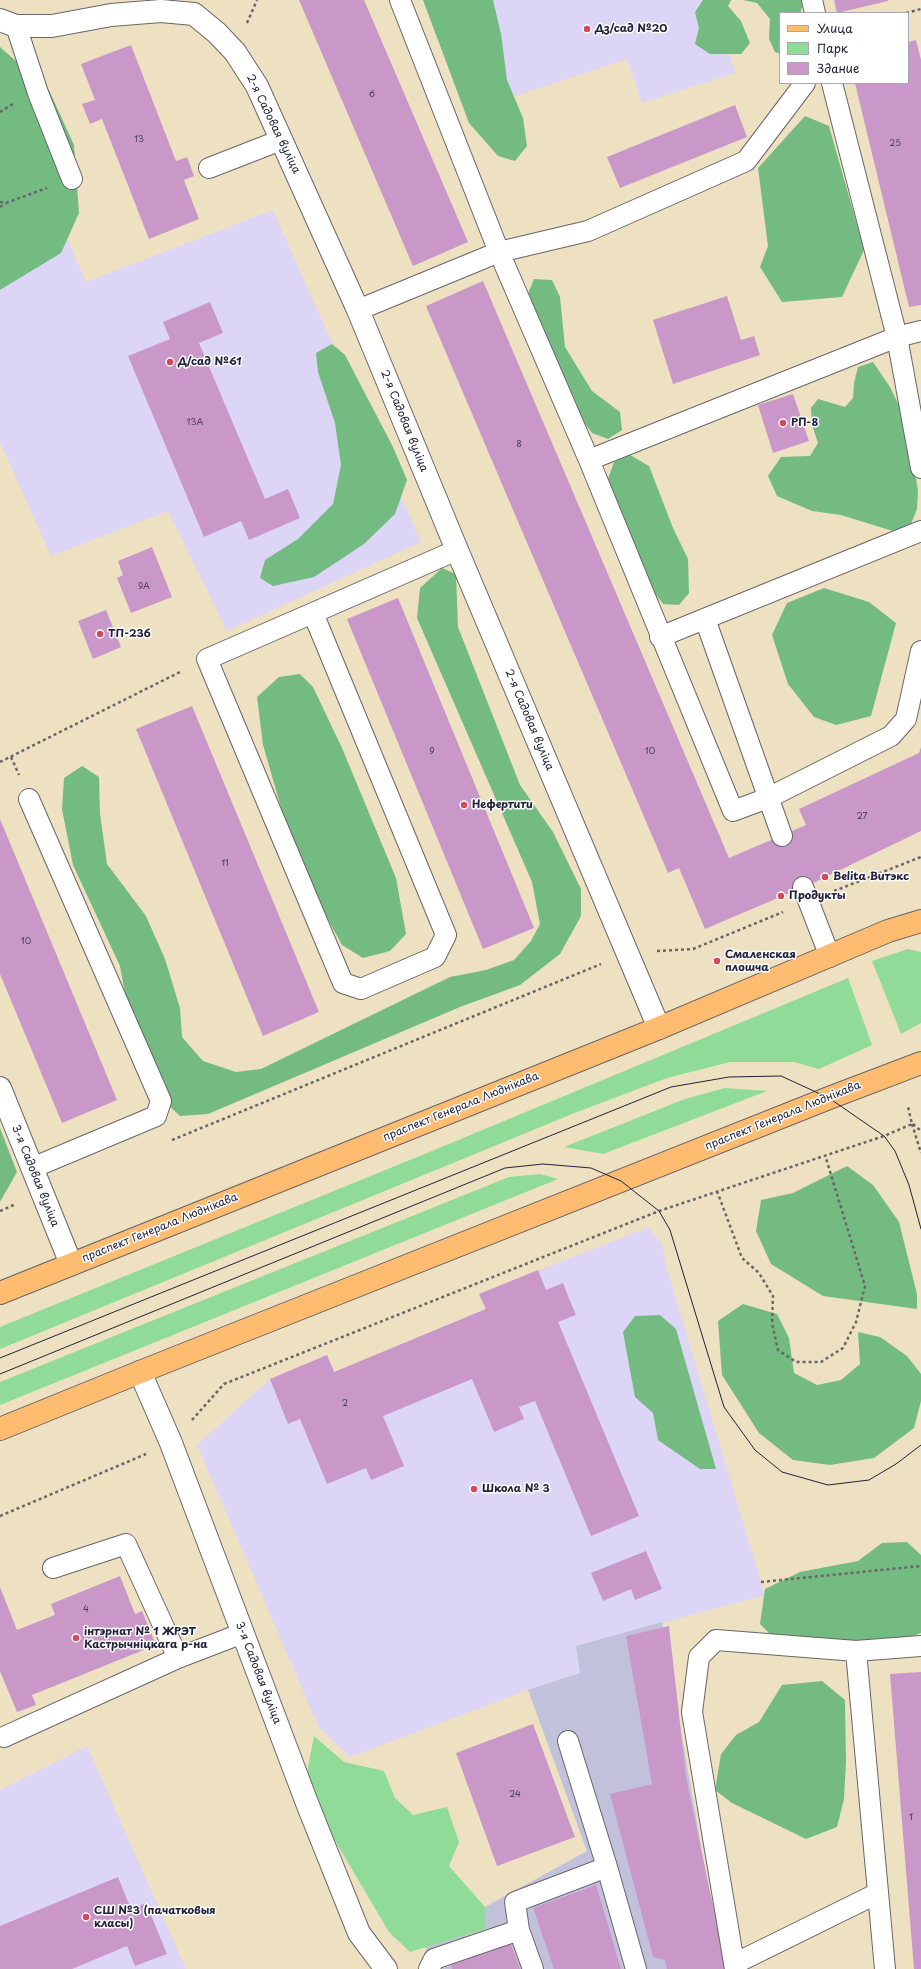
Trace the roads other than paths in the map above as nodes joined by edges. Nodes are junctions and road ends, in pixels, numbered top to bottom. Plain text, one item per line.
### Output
1 (400, 0) edge
2 (812, 0) edge
3 (815, 12) edge
4 (8, 23) edge
5 (804, 84) edge
6 (832, 84) edge
7 (281, 140) junction
8 (209, 168) dead end
9 (72, 179) road end
10 (499, 252) junction
11 (358, 310) junction
12 (921, 331) edge
13 (897, 337) junction
14 (588, 460) junction
15 (921, 468) edge
16 (921, 530) edge
17 (457, 550) junction
18 (312, 613) junction
19 (705, 619) junction
20 (660, 637) junction
21 (921, 651) edge
22 (768, 798) junction
23 (29, 799) dead end
24 (782, 836) dead end
25 (806, 894) road end
26 (921, 921) edge
27 (830, 957) junction
28 (659, 1028) junction
29 (921, 1063) edge
30 (0, 1088) edge
31 (32, 1168) junction
32 (70, 1264) junction
33 (0, 1293) edge
34 (140, 1372) junction
35 (0, 1430) edge
36 (53, 1568) dead end
37 (244, 1633) junction
38 (921, 1646) edge
39 (856, 1651) junction
40 (178, 1658) junction
41 (4, 1737) dead end
42 (568, 1741) dead end
43 (607, 1867) junction
44 (878, 1893) junction
45 (519, 1930) junction
46 (734, 1967) edge
47 (386, 1969) edge
48 (429, 1969) edge
49 (533, 1969) edge
50 (636, 1969) edge
51 (884, 1969) edge

1 - 10 lane
2 - 3 lane
4 - 7 street, 2-я Садовая вуліца
4 - 9 lane
5 - 10 lane
6 - 13 lane
7 - 8 lane
7 - 11 street, 2-я Садовая вуліца
10 - 11 lane
10 - 14 lane
11 - 17 street, 2-я Садовая вуліца
12 - 13 lane
13 - 14 lane
13 - 15 lane
14 - 20 lane
16 - 19 lane
17 - 18 lane
17 - 28 street, 2-я Садовая вуліца
18 - 18 lane
19 - 20 lane
19 - 22 lane
20 - 22 lane
21 - 22 lane
22 - 24 lane
23 - 31 lane
25 - 27 lane
26 - 27 main road, праспект Генерала Люднікава
27 - 28 main road, праспект Генерала Люднікава
28 - 32 main road, праспект Генерала Люднікава
29 - 34 main road, праспект Генерала Люднікава
30 - 31 street, 3-я Садовая вуліца
31 - 32 street, 3-я Садовая вуліца
32 - 33 main road, праспект Генерала Люднікава
34 - 35 main road, праспект Генерала Люднікава
34 - 37 street, 3-я Садовая вуліца
36 - 40 lane
37 - 40 lane
37 - 47 street, 3-я Садовая вуліца
38 - 39 lane
39 - 44 lane
39 - 46 lane
40 - 41 lane
42 - 43 lane
43 - 45 lane
43 - 50 lane
44 - 46 lane
44 - 51 lane
45 - 48 lane
45 - 49 lane

